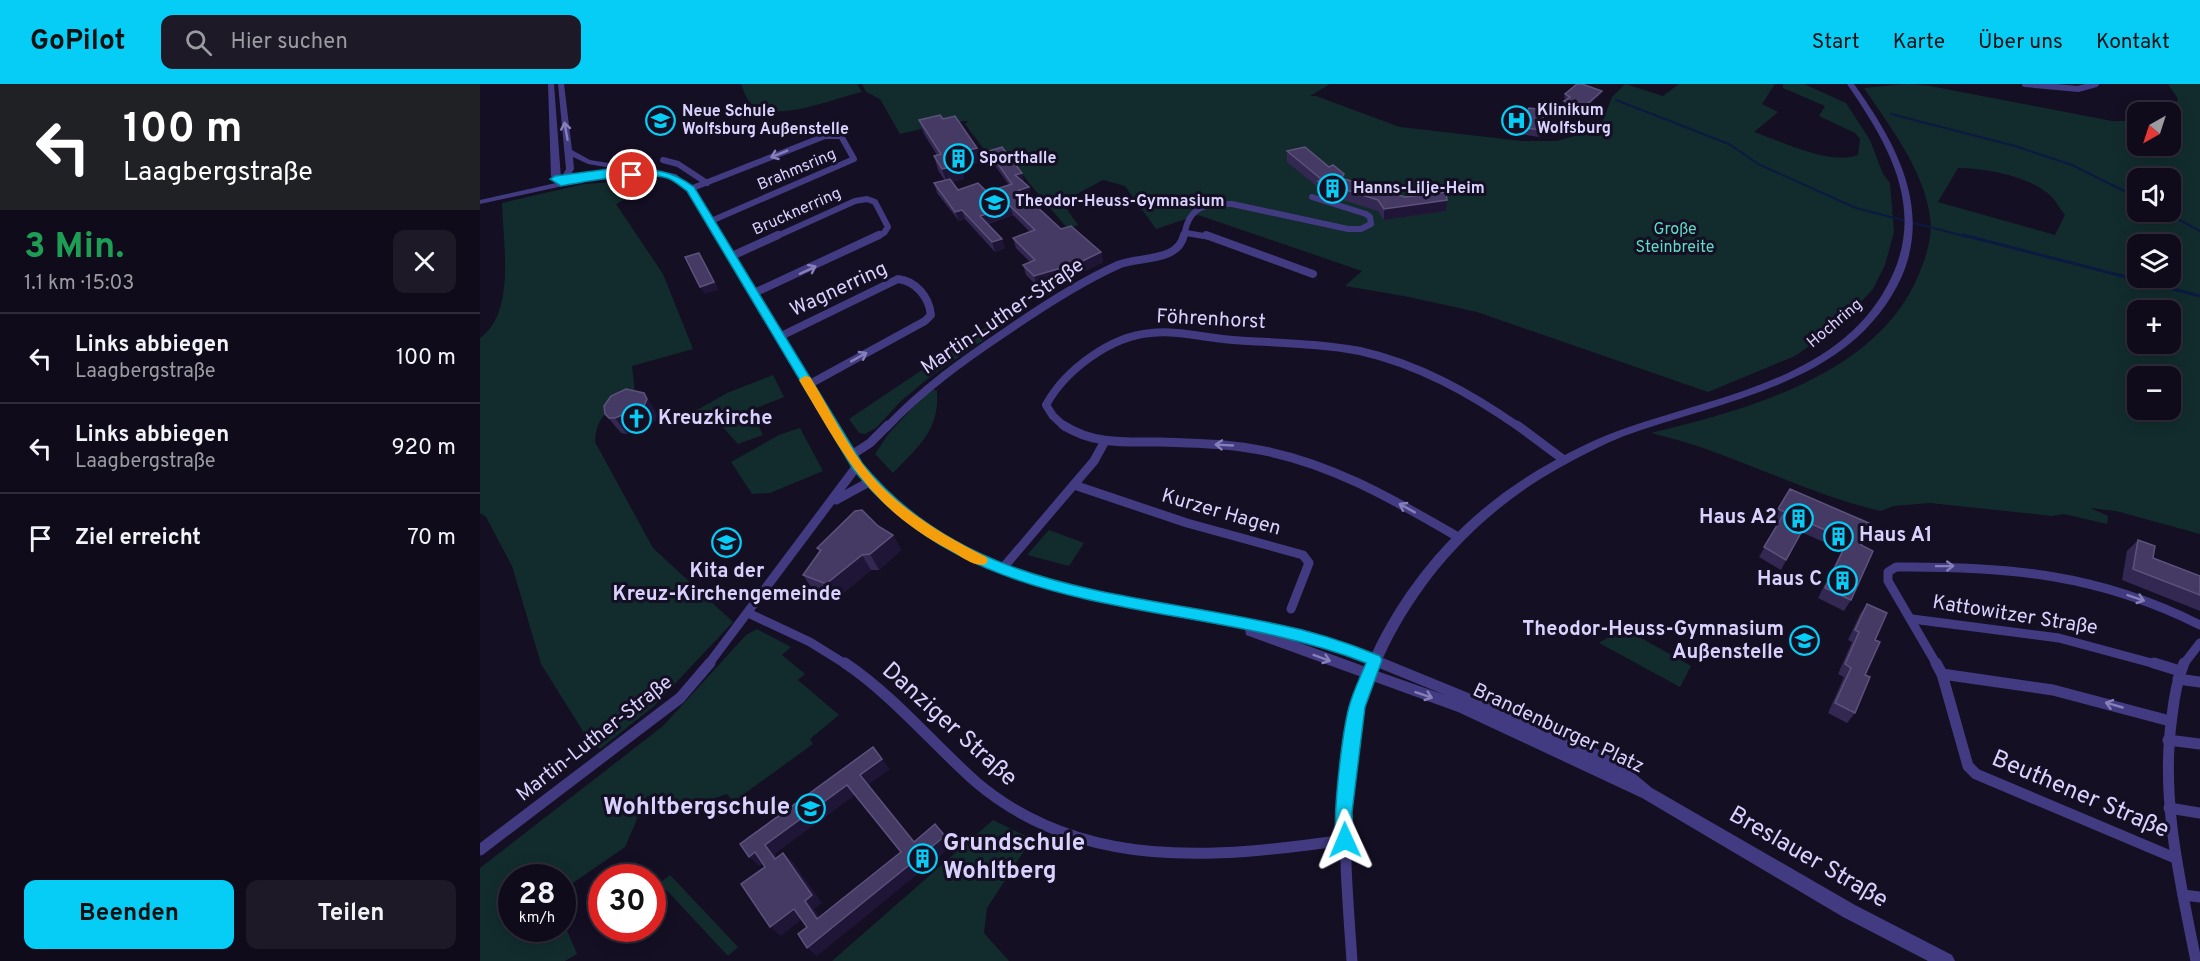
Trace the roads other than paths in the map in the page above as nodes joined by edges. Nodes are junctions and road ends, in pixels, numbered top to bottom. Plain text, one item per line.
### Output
1 (551, 84) edge
2 (561, 84) edge
3 (1850, 84) edge
4 (2025, 84) edge
5 (2096, 84) edge
6 (569, 152) junction
7 (663, 160) dead end
8 (652, 172) junction
9 (561, 180) junction
10 (707, 183) junction
11 (688, 187) junction
12 (480, 196) edge
13 (1312, 197) dead end
14 (480, 202) edge
15 (711, 221) junction
16 (1186, 233) junction
17 (732, 256) junction
18 (1312, 274) dead end
19 (754, 293) junction
20 (779, 337) junction
21 (808, 385) junction
22 (1105, 441) junction
23 (850, 456) junction
24 (1564, 460) junction
25 (857, 466) junction
26 (869, 482) junction
27 (1074, 485) junction
28 (832, 503) junction
29 (1458, 537) junction
30 (1002, 569) junction
31 (1291, 609) dead end
32 (748, 613) junction
33 (1912, 619) junction
34 (1228, 621) junction
35 (2200, 625) edge
36 (2200, 643) edge
37 (1375, 660) junction
38 (1369, 674) junction
39 (1942, 674) junction
40 (2179, 675) junction
41 (2200, 682) edge
42 (2170, 721) junction
43 (2168, 740) junction
44 (2200, 744) edge
45 (1647, 793) junction
46 (2169, 808) junction
47 (2200, 813) edge
48 (1345, 840) junction
49 (480, 850) edge
50 (2175, 858) junction
51 (2183, 895) junction
52 (2200, 897) edge
53 (1352, 961) edge
54 (1946, 961) edge
55 (2196, 961) edge

1 - 9 street
6 -> 2 street
3 - 24 street, Hochring
4 - 5 street
6 - 8 street
6 - 9 street
7 - 10 street
8 - 9 street
8 - 11 street
9 - 11 street
9 - 12 street
9 - 14 street
10 - 11 street, Brahmsring
15 -> 10 street, Brahmsring
11 - 15 street
13 - 16 street, Martin-Luther-Straße
15 - 17 street
16 - 18 street
16 - 23 street, Martin-Luther-Straße
17 - 19 street
19 -> 17 street, Brucknerring
19 - 20 street
20 - 21 street
21 -> 20 street, Wagnerring
21 - 23 street
22 - 24 street, Föhrenhorst
22 - 27 street
29 -> 22 street, Föhrenhorst
23 - 25 street
24 - 29 street, Hochring
25 - 26 street
25 - 28 street, Martin-Luther-Straße
26 - 28 street, Martin-Luther-Straße
26 - 30 street
27 - 30 street
27 - 31 street, Kurzer Hagen
28 - 32 street, Martin-Luther-Straße
29 - 37 street, Hochring
30 - 34 street
32 - 48 street, Danziger Straße
32 - 49 street, Martin-Luther-Straße
33 -> 35 street, Beuthener Straße
33 - 39 street, Beuthener Straße
33 - 40 street, Kattowitzer Straße
34 - 37 street, Brandenburger Platz
34 -> 38 street, Brandenburger Platz
36 - 40 street
37 - 38 street, Hochring
37 - 45 street, Brandenburger Platz
38 -> 45 street, Brandenburger Platz
38 - 48 street
42 -> 39 street
39 - 50 street, Beuthener Straße
40 - 41 street, Kattowitzer Straße
40 - 42 street
42 - 43 street
43 - 44 street
43 - 46 street
45 - 54 street, Breslauer Straße
46 - 47 street
46 - 50 street
48 - 53 street
50 - 51 street
51 - 52 street
51 - 55 street

